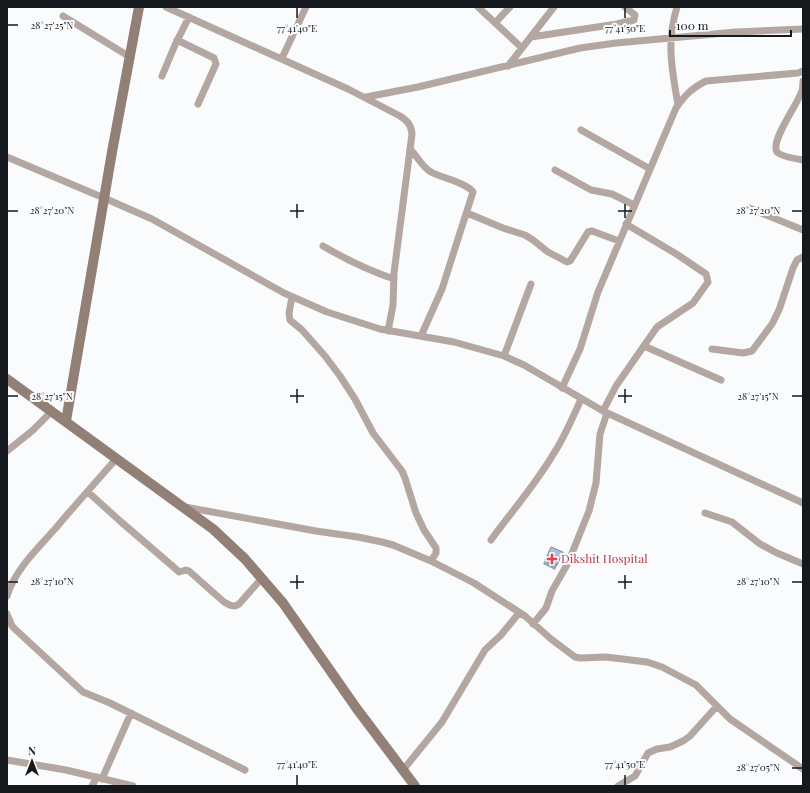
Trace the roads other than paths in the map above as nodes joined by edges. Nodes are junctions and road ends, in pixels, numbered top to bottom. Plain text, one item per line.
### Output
1 (139, 7) edge
2 (166, 7) edge
3 (306, 7) edge
4 (478, 7) edge
5 (510, 7) edge
6 (554, 7) edge
7 (625, 7) edge
8 (677, 7) edge
9 (63, 16) dead end
10 (189, 17) junction
11 (495, 23) junction
12 (803, 29) edge
13 (531, 37) junction
14 (670, 39) junction
15 (177, 40) junction
16 (522, 48) junction
17 (130, 57) junction
18 (282, 58) junction
19 (508, 66) junction
20 (803, 71) edge
21 (162, 76) dead end
22 (803, 81) edge
23 (366, 98) junction
24 (198, 104) dead end
25 (678, 105) junction
26 (581, 130) dead end
27 (410, 149) junction
28 (7, 157) edge
29 (803, 160) edge
30 (650, 169) junction
31 (555, 170) dead end
32 (104, 198) junction
33 (634, 205) junction
34 (749, 208) dead end
35 (467, 213) junction
36 (626, 224) junction
37 (803, 230) edge
38 (619, 241) junction
39 (323, 246) dead end
40 (803, 249) edge
41 (802, 257) edge
42 (394, 279) junction
43 (531, 284) dead end
44 (292, 297) junction
45 (388, 331) junction
46 (421, 336) junction
47 (644, 346) junction
48 (712, 349) dead end
49 (504, 356) junction
50 (7, 379) edge
51 (721, 380) dead end
52 (562, 388) junction
53 (581, 399) junction
54 (51, 412) junction
55 (605, 412) junction
56 (66, 421) junction
57 (7, 451) edge
58 (116, 459) junction
59 (88, 492) junction
60 (803, 503) edge
61 (182, 506) junction
62 (705, 513) dead end
63 (491, 540) dead end
64 (431, 561) junction
65 (803, 564) edge
66 (262, 578) junction
67 (7, 596) edge
68 (519, 613) junction
69 (7, 614) edge
70 (533, 624) junction
71 (717, 706) junction
72 (131, 713) junction
73 (7, 760) edge
74 (803, 769) edge
75 (245, 770) dead end
76 (403, 770) junction
77 (100, 778) junction
78 (92, 786) edge
79 (133, 786) edge
80 (415, 786) edge
81 (618, 786) edge

1 - 17 main road
2 - 10 street
3 - 18 street
4 - 11 street
5 - 11 street
6 - 13 street
7 - 13 street
8 - 14 street
9 - 17 street
10 - 15 street
10 - 18 street
11 - 16 street
12 - 14 street
13 - 16 street
14 - 19 street
14 - 25 street
15 - 21 street
15 - 24 street
16 - 19 street
17 - 32 main road
18 - 23 street
19 - 23 street
20 - 25 street
22 - 29 street
23 - 27 street
25 - 30 street
26 - 30 street
27 - 35 street
27 - 42 street
28 - 32 street
30 - 33 street
31 - 33 street
32 - 44 street
32 - 56 main road
33 - 36 street
34 - 37 street
35 - 38 street
35 - 46 street
36 - 38 street
36 - 47 street
38 - 52 street
39 - 42 street
40 - 41 street
41 - 48 street
42 - 45 street
43 - 49 street
44 - 45 street
44 - 64 street
45 - 46 street
46 - 49 street
47 - 51 street
47 - 55 street
49 - 52 street
50 - 54 main road
52 - 53 street
53 - 55 street
53 - 63 street
54 - 56 main road
54 - 57 street
55 - 60 street
55 - 70 street
56 - 58 main road
58 - 59 street
58 - 61 main road
59 - 66 street
59 - 67 street
61 - 64 street
61 - 66 main road
62 - 65 street
64 - 68 street
66 - 76 main road
68 - 70 street
68 - 76 street
69 - 72 street
70 - 71 street
71 - 74 street
71 - 81 street
72 - 75 street
72 - 77 street
73 - 77 street
76 - 80 main road
77 - 78 street
77 - 79 street

